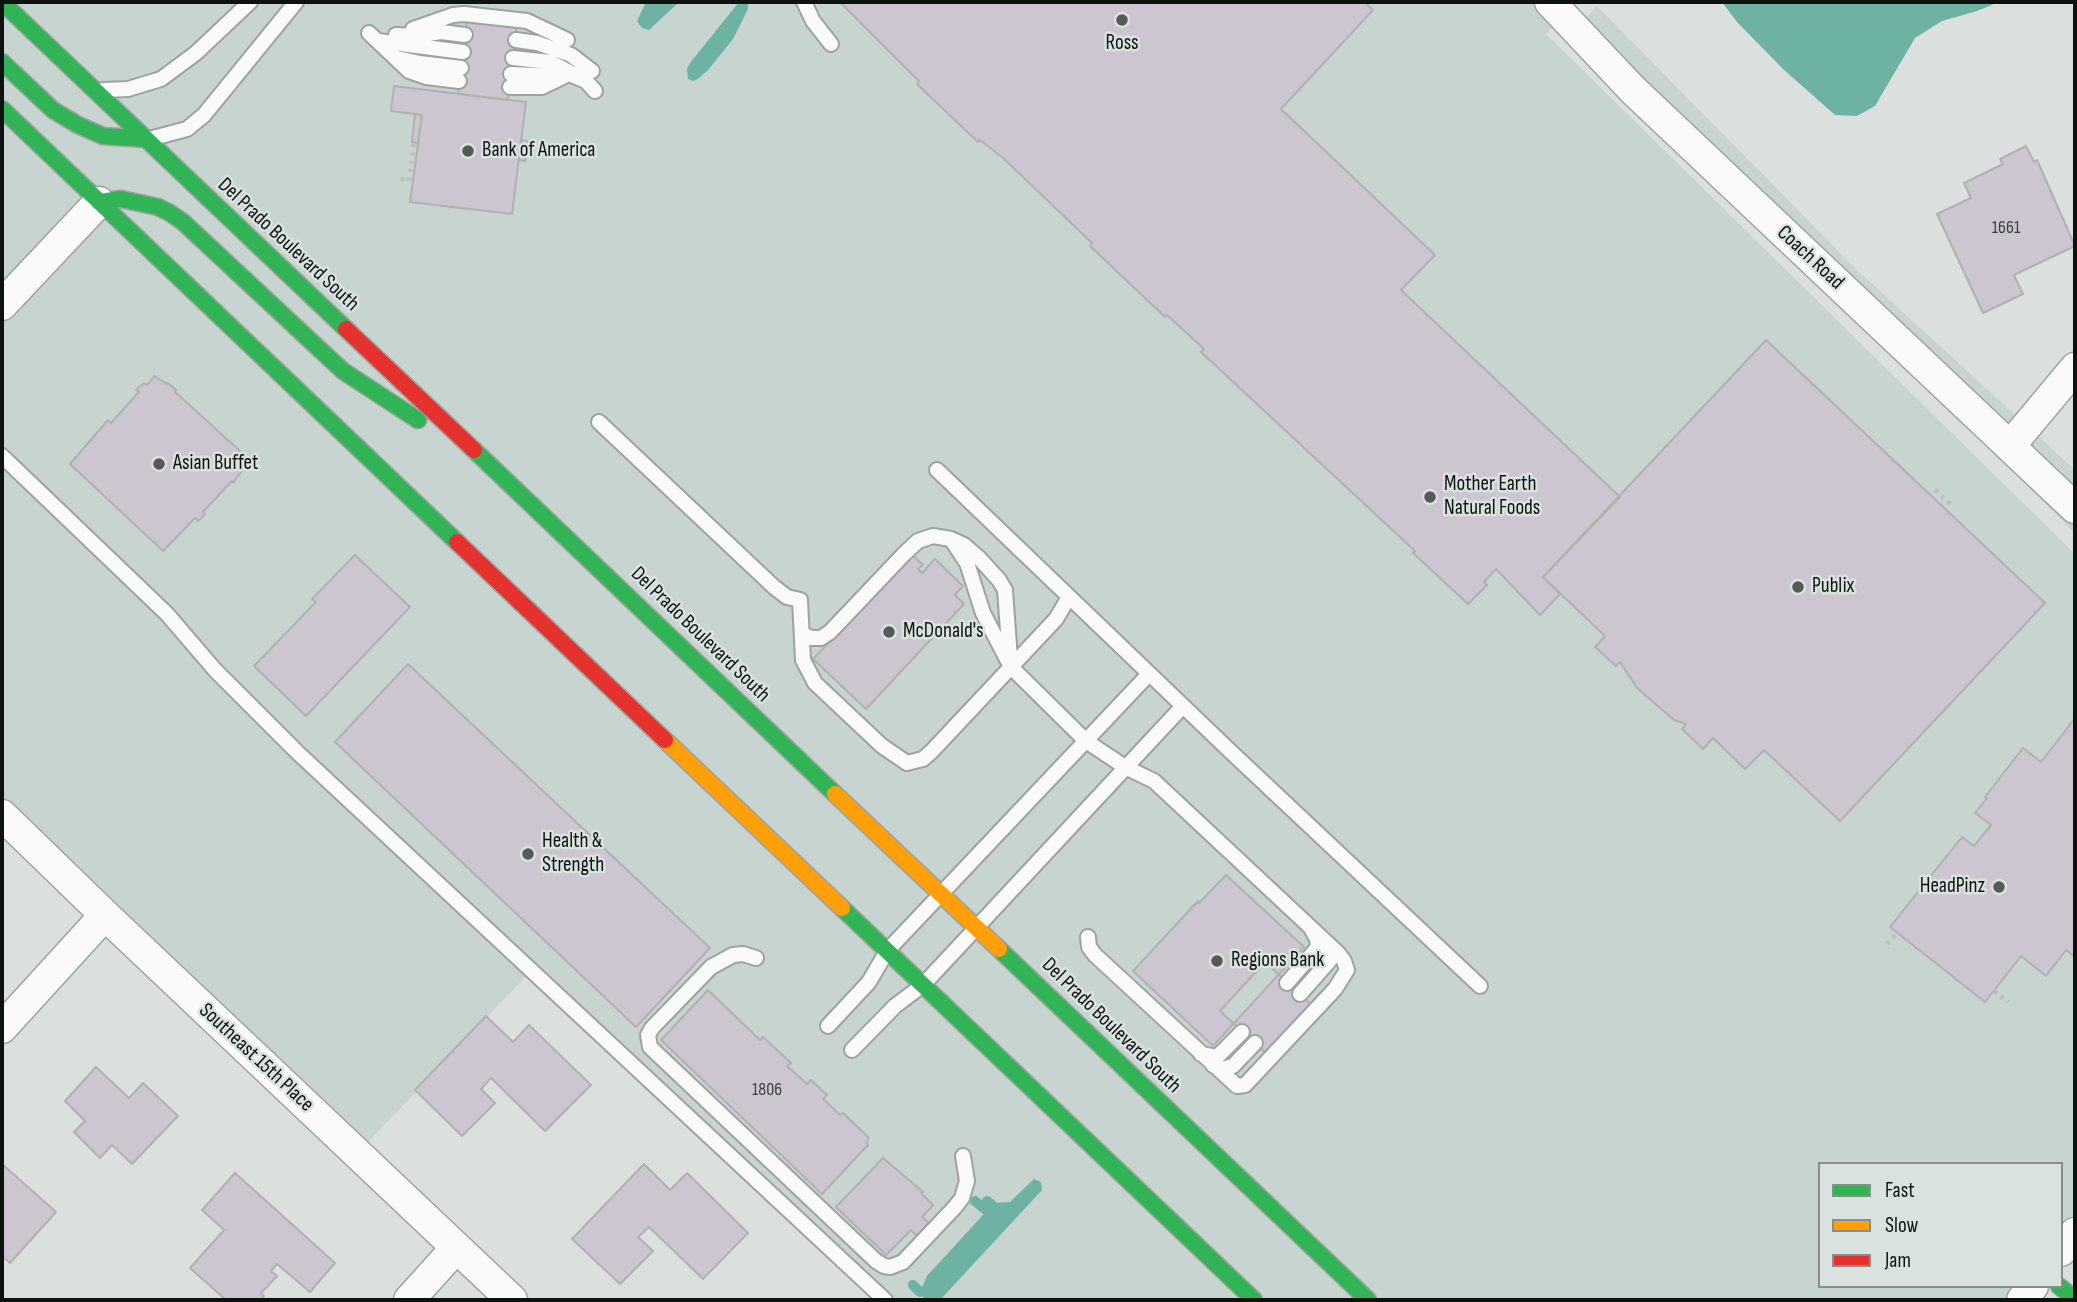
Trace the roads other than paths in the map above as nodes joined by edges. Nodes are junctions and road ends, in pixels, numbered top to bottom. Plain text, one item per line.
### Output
1 (2, 2) edge
2 (250, 2) edge
3 (296, 2) edge
4 (804, 2) edge
5 (1550, 2) edge
6 (413, 29) dead end
7 (396, 35) dead end
8 (465, 35) dead end
9 (516, 40) dead end
10 (567, 40) dead end
11 (831, 44) dead end
12 (463, 52) dead end
13 (513, 58) dead end
14 (2, 62) edge
15 (460, 74) dead end
16 (585, 74) junction
17 (510, 81) dead end
18 (94, 90) junction
19 (595, 91) dead end
20 (2, 109) edge
21 (145, 139) junction
22 (100, 202) junction
23 (2, 305) edge
24 (2075, 368) edge
25 (599, 422) dead end
26 (2010, 446) junction
27 (2, 456) edge
28 (480, 456) junction
29 (937, 470) dead end
30 (2075, 508) edge
31 (951, 539) junction
32 (1069, 597) junction
33 (802, 634) junction
34 (1011, 667) junction
35 (1149, 674) junction
36 (1183, 706) junction
37 (1086, 741) junction
38 (1125, 767) junction
39 (2, 815) edge
40 (941, 894) junction
41 (105, 915) junction
42 (1308, 924) junction
43 (976, 927) junction
44 (1088, 937) dead end
45 (1322, 938) junction
46 (887, 951) junction
47 (756, 958) dead end
48 (1287, 983) dead end
49 (923, 985) junction
50 (1480, 986) dead end
51 (1300, 994) dead end
52 (828, 1026) dead end
53 (2, 1028) edge
54 (1242, 1032) dead end
55 (1255, 1043) dead end
56 (852, 1050) dead end
57 (1199, 1053) junction
58 (1213, 1065) junction
59 (760, 1151) junction
60 (963, 1156) dead end
61 (743, 1168) junction
62 (2075, 1233) edge
63 (456, 1248) junction
64 (2063, 1248) edge
65 (409, 1300) edge
66 (512, 1300) edge
67 (885, 1300) edge
68 (1254, 1300) edge
69 (1368, 1300) edge

1 - 18 main road, Del Prado Boulevard South
2 - 18 lane
3 - 21 lane
4 - 11 lane
5 - 26 street, Coach Road
6 - 10 lane
7 - 8 lane
9 - 16 lane
12 - 15 lane
13 - 16 lane
14 - 21 main road
16 - 17 lane
16 - 19 lane
18 - 21 main road, Del Prado Boulevard South
20 - 22 main road
21 - 28 main road, Del Prado Boulevard South
22 - 23 street
22 - 28 main road
22 - 46 main road
24 - 26 street
25 - 33 lane
26 - 30 street, Coach Road
27 - 61 lane
28 - 40 main road, Del Prado Boulevard South
29 - 32 lane
31 - 33 lane
31 - 34 lane
31 - 34 lane
32 - 34 lane
32 - 35 lane
33 - 34 lane
34 - 37 lane
35 - 36 lane
35 - 37 lane
36 - 38 lane
36 - 50 lane
37 - 38 lane
37 - 40 lane
38 - 42 lane
38 - 43 lane
39 - 41 street, Southeast 15th Place
40 - 43 main road, Del Prado Boulevard South
40 - 46 lane
41 - 53 street
41 - 63 street, Southeast 15th Place
42 - 45 lane
42 - 48 lane
43 - 49 lane
43 - 69 main road, Del Prado Boulevard South
44 - 57 lane
45 - 51 lane
45 - 58 lane
46 - 49 main road
46 - 52 lane
47 - 59 lane
49 - 56 lane
49 - 68 main road
54 - 57 lane
55 - 58 lane
57 - 58 lane
59 - 60 lane
59 - 61 lane
61 - 67 lane
62 - 64 street
63 - 65 street
63 - 66 street, Southeast 15th Place

